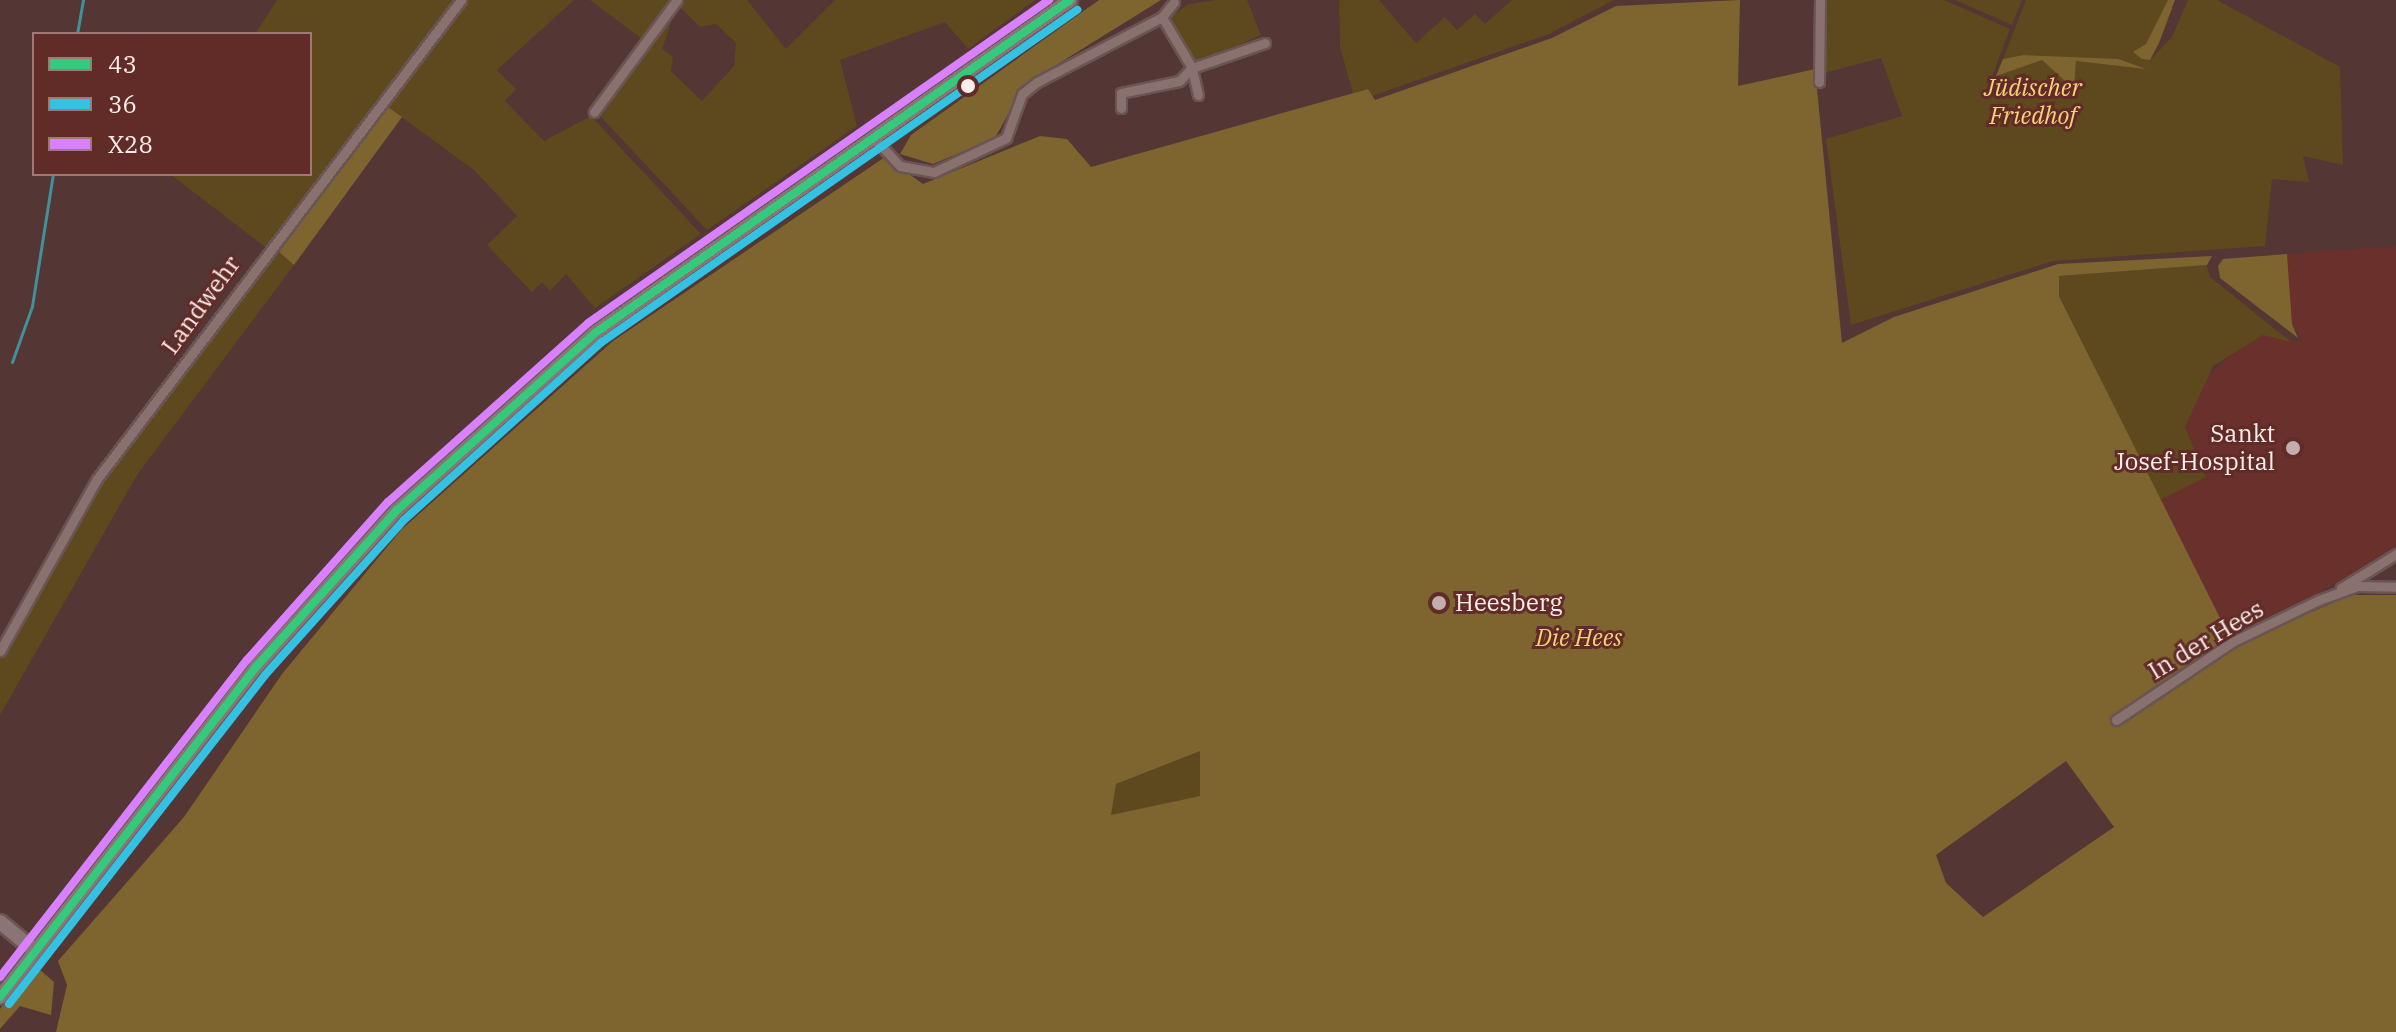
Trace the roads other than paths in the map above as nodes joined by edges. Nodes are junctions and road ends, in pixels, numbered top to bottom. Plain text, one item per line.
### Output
1 (461, 0) edge
2 (677, 0) edge
3 (1070, 0) edge
4 (1820, 0) edge
5 (1174, 2) dead end
6 (1162, 17) junction
7 (1265, 43) dead end
8 (1192, 68) junction
9 (1819, 82) dead end
10 (1198, 95) dead end
11 (1121, 108) dead end
12 (594, 112) dead end
13 (872, 136) junction
14 (2396, 554) edge
15 (2396, 587) edge
16 (2319, 600) junction
17 (0, 651) edge
18 (2116, 720) dead end
19 (0, 922) edge
20 (34, 950) junction
21 (0, 997) edge

1 - 17 street, Landwehr
2 - 12 street
3 - 13 main road
4 - 9 street
5 - 6 street
6 - 8 street
6 - 13 street
7 - 8 street
8 - 10 street
8 - 11 street
13 - 20 main road
14 - 16 street, In der Hees
15 - 16 street, In der Hees
16 - 18 street, In der Hees
19 - 20 main road
20 - 21 main road

